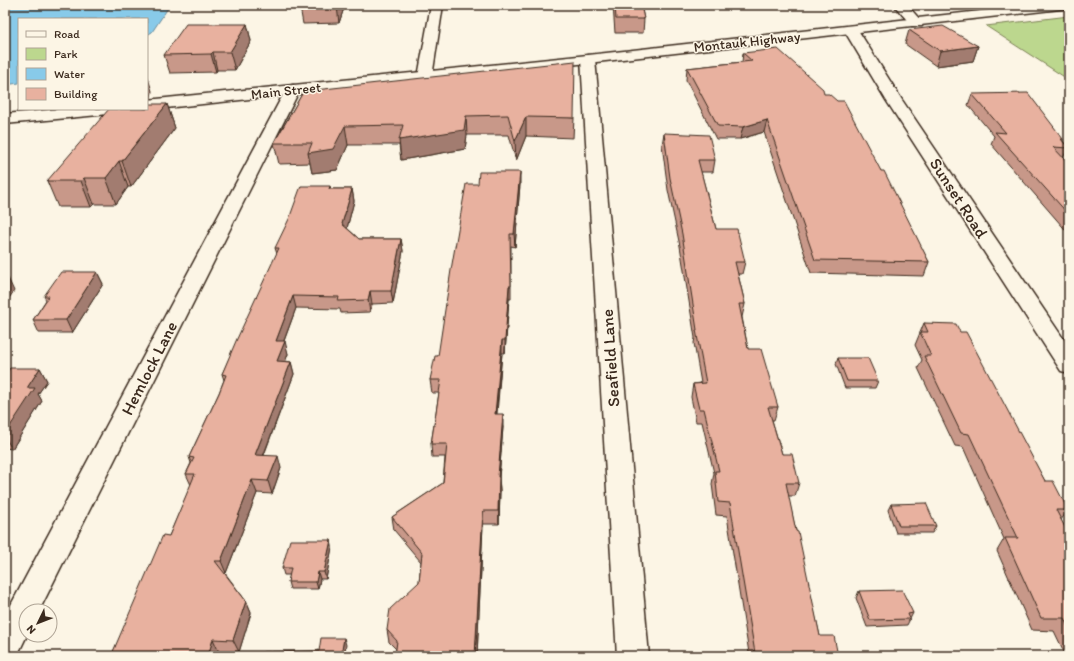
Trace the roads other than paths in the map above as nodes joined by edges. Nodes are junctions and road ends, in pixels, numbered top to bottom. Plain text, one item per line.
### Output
1 (437, 5) edge
2 (900, 5) edge
3 (1068, 5) edge
4 (916, 23) junction
5 (851, 30) junction
6 (588, 59) junction
7 (425, 77) junction
8 (293, 90) junction
9 (148, 105) edge
10 (99, 110) edge
11 (5, 119) edge
12 (1069, 365) edge
13 (5, 647) edge
14 (633, 656) edge

1 - 7 street
2 - 4 street
3 - 4 street, Montauk Highway
4 - 5 street, Montauk Highway
5 - 6 street, Montauk Highway
5 - 12 street, Sunset Road
6 - 7 street, Montauk Highway
6 - 14 street, Seafield Lane
7 - 8 street, Main Street
8 - 9 street, Main Street
8 - 13 street, Hemlock Lane
10 - 11 street

